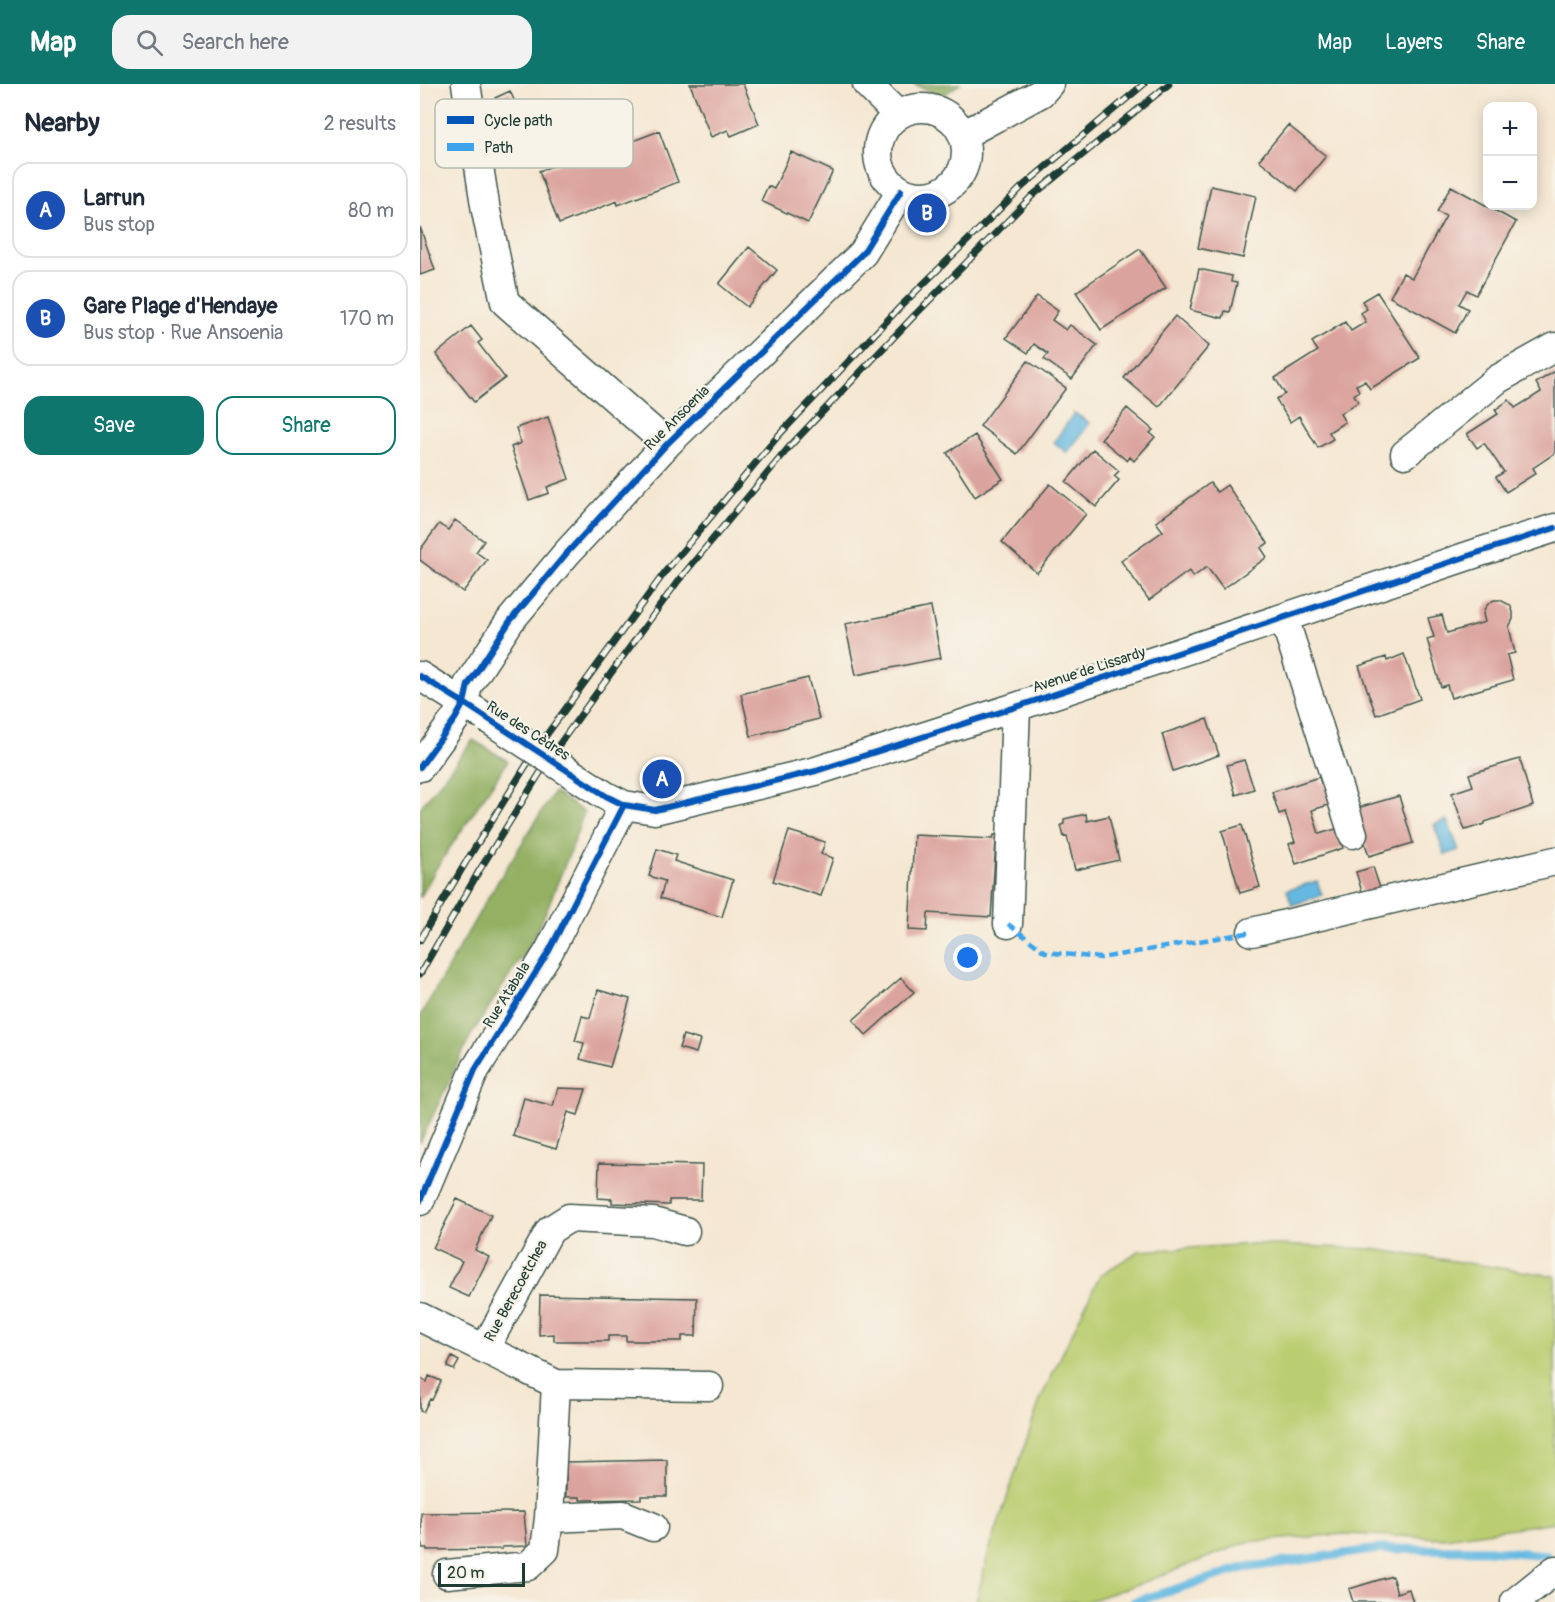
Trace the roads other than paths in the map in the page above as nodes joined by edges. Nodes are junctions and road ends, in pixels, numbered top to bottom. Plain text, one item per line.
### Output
1 (466, 84) edge
2 (867, 84) edge
3 (1049, 84) edge
4 (468, 99) edge
5 (898, 115) junction
6 (963, 135) junction
7 (479, 168) edge
8 (901, 191) junction
9 (1555, 347) edge
10 (667, 444) junction
11 (1405, 454) dead end
12 (1553, 536) edge
13 (1284, 618) junction
14 (420, 676) edge
15 (465, 703) junction
16 (1016, 707) junction
17 (420, 767) edge
18 (615, 801) junction
19 (1353, 834) dead end
20 (1555, 861) edge
21 (1008, 924) dead end
22 (1252, 932) dead end
23 (420, 1201) edge
24 (685, 1231) dead end
25 (420, 1317) edge
26 (485, 1348) junction
27 (556, 1384) junction
28 (709, 1386) dead end
29 (549, 1518) junction
30 (653, 1527) dead end
31 (1555, 1570) edge
32 (447, 1574) dead end
33 (1515, 1602) edge

1 - 4 street
2 - 5 street
3 - 6 street
5 - 6 street
5 - 8 street
6 - 8 street
7 - 10 street
8 - 10 street, Rue Ansoenia
9 - 11 street
10 - 15 street, Rue Ansoenia
12 - 13 street, Avenue de Lissardy
13 - 16 street, Avenue de Lissardy
13 - 19 street
14 - 15 street, Rue des Cèdres
15 - 17 street, Rue Ansoenia
15 - 18 street, Rue des Cèdres, bridge
16 - 18 street, Avenue de Lissardy
16 - 21 street
18 - 23 street, Rue Atabala
20 - 22 street
24 - 26 street, Rue Berecoetchea
25 - 26 street, Rue Berecoetchea
26 - 27 street, Rue Berecoetchea
27 - 28 street, Rue Berecoetchea
27 - 29 street
29 - 30 street
29 - 32 street
31 - 33 street

